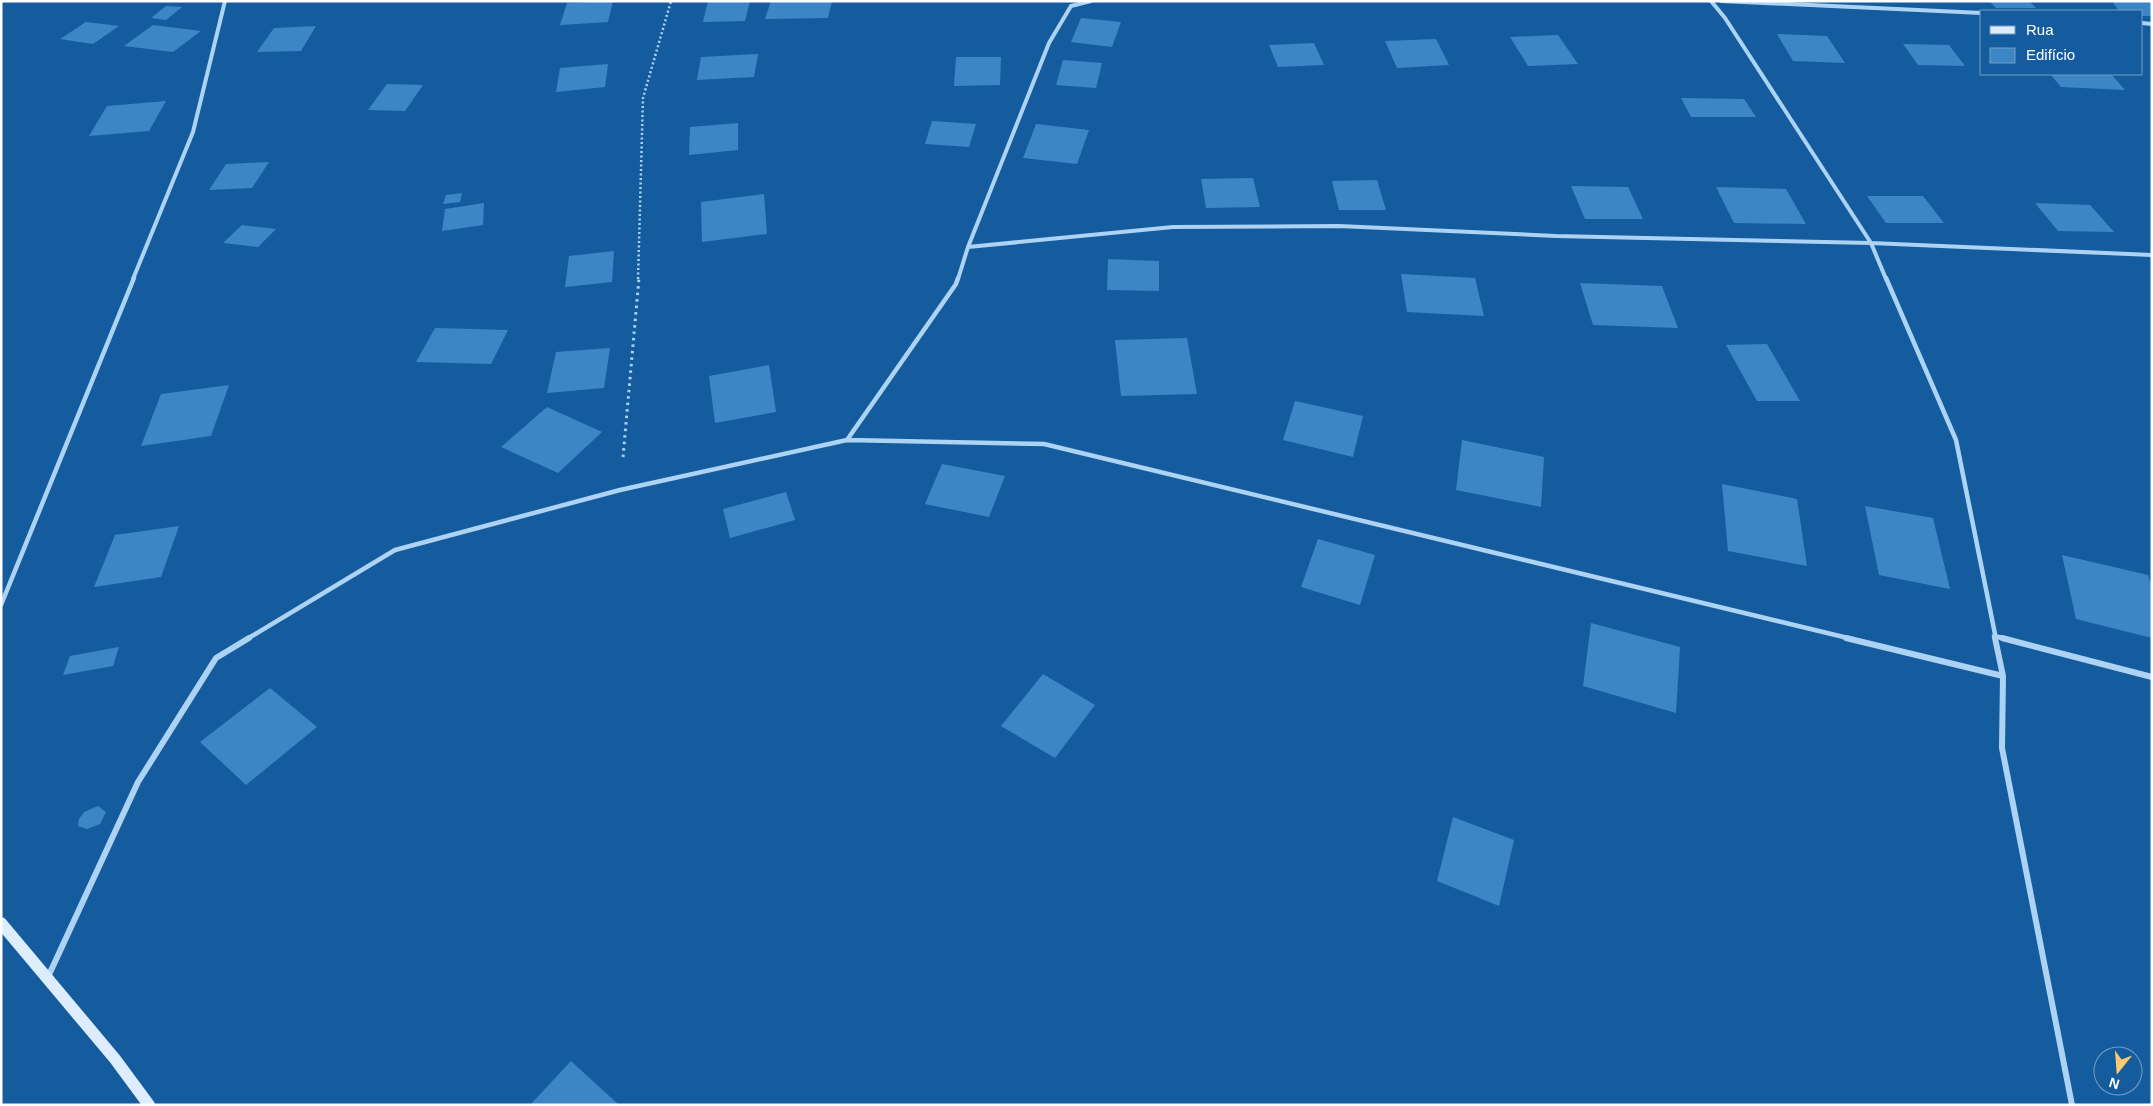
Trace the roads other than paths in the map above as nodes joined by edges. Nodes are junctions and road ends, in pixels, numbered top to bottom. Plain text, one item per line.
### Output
1 (225, 1) edge
2 (1071, 1) edge
3 (1092, 1) edge
4 (1711, 1) edge
5 (1721, 1) edge
6 (1071, 6) junction
7 (1980, 13) edge
8 (1871, 243) junction
9 (968, 247) junction
10 (2152, 255) edge
11 (847, 440) junction
12 (1, 605) edge
13 (1994, 636) junction
14 (2003, 676) junction
15 (2152, 677) edge
16 (1, 923) edge
17 (48, 978) junction
18 (149, 1105) edge
19 (2072, 1105) edge

1 - 12 street
2 - 6 street
3 - 6 street
4 - 8 street
5 - 7 street
6 - 9 street
8 - 9 street
8 - 10 street
8 - 13 street
9 - 11 street
11 - 14 street
11 - 17 street
13 - 14 street
13 - 15 street
14 - 19 street
16 - 17 main road
17 - 18 main road

